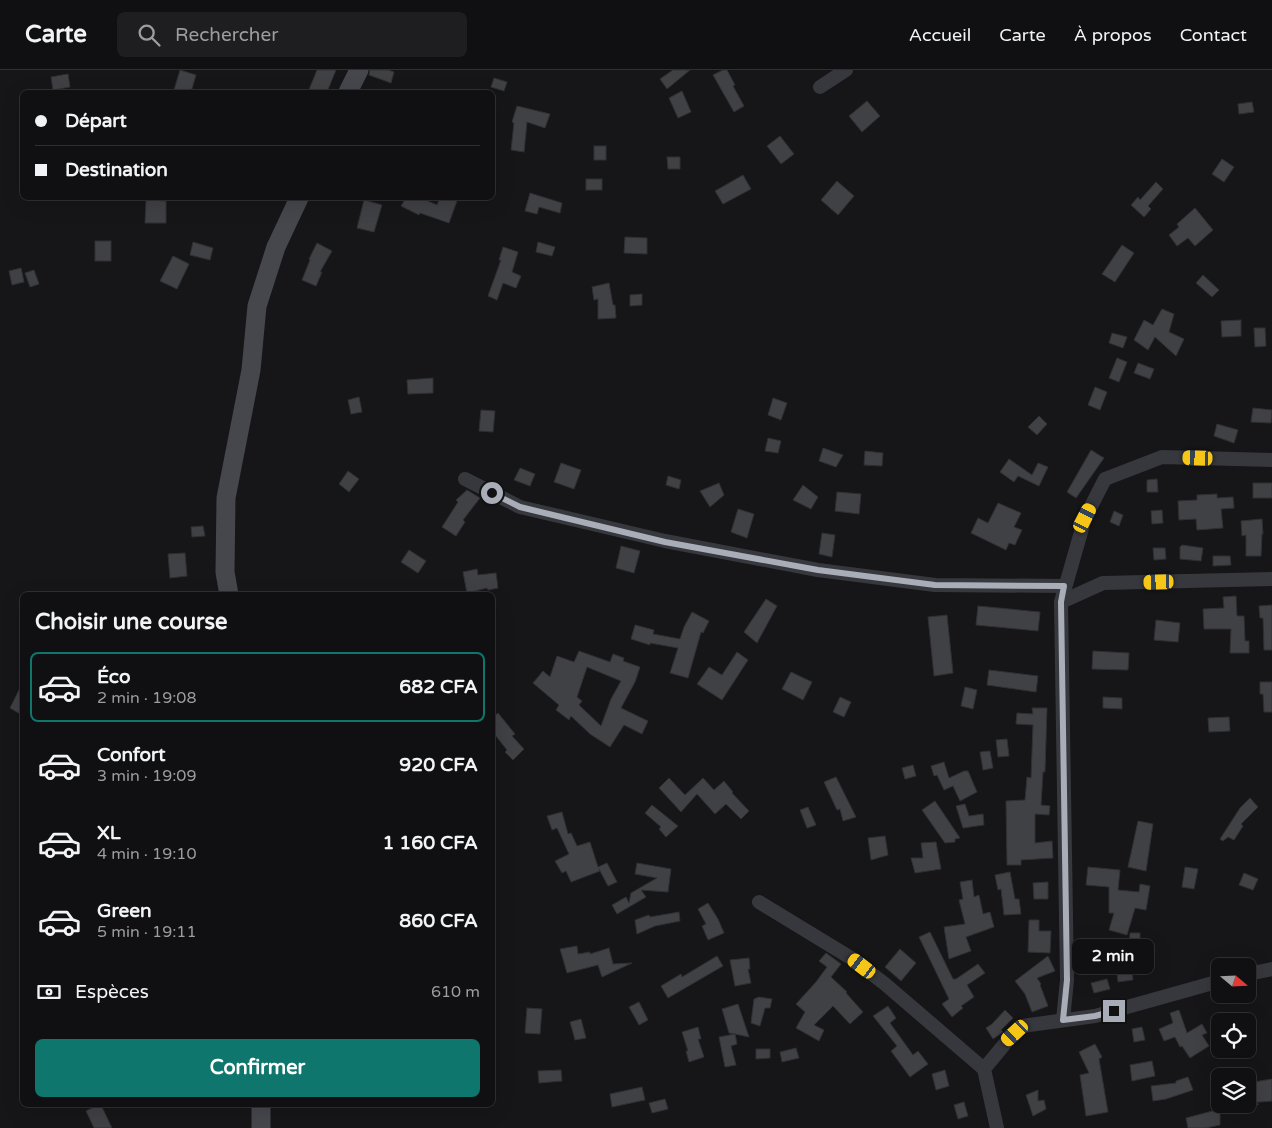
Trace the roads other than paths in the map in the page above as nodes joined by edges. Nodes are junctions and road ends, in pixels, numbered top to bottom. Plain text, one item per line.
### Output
1 (359, 70) edge
2 (846, 70) edge
3 (820, 87) dead end
4 (349, 90) edge
5 (298, 200) edge
6 (1272, 460) edge
7 (465, 479) dead end
8 (1272, 579) edge
9 (1064, 586) junction
10 (228, 592) edge
11 (1061, 602) junction
12 (759, 902) dead end
13 (1272, 969) edge
14 (1256, 972) edge
15 (1211, 984) edge
16 (1063, 1020) junction
17 (984, 1070) junction
18 (261, 1107) edge
19 (261, 1128) edge
20 (997, 1128) edge

1 - 4 street
2 - 3 street
5 - 10 street
6 - 9 street
7 - 9 street
8 - 11 street
9 - 11 street
11 - 16 street
12 - 17 street
13 - 14 street
15 - 16 street
16 - 17 street
17 - 20 street
18 - 19 street

